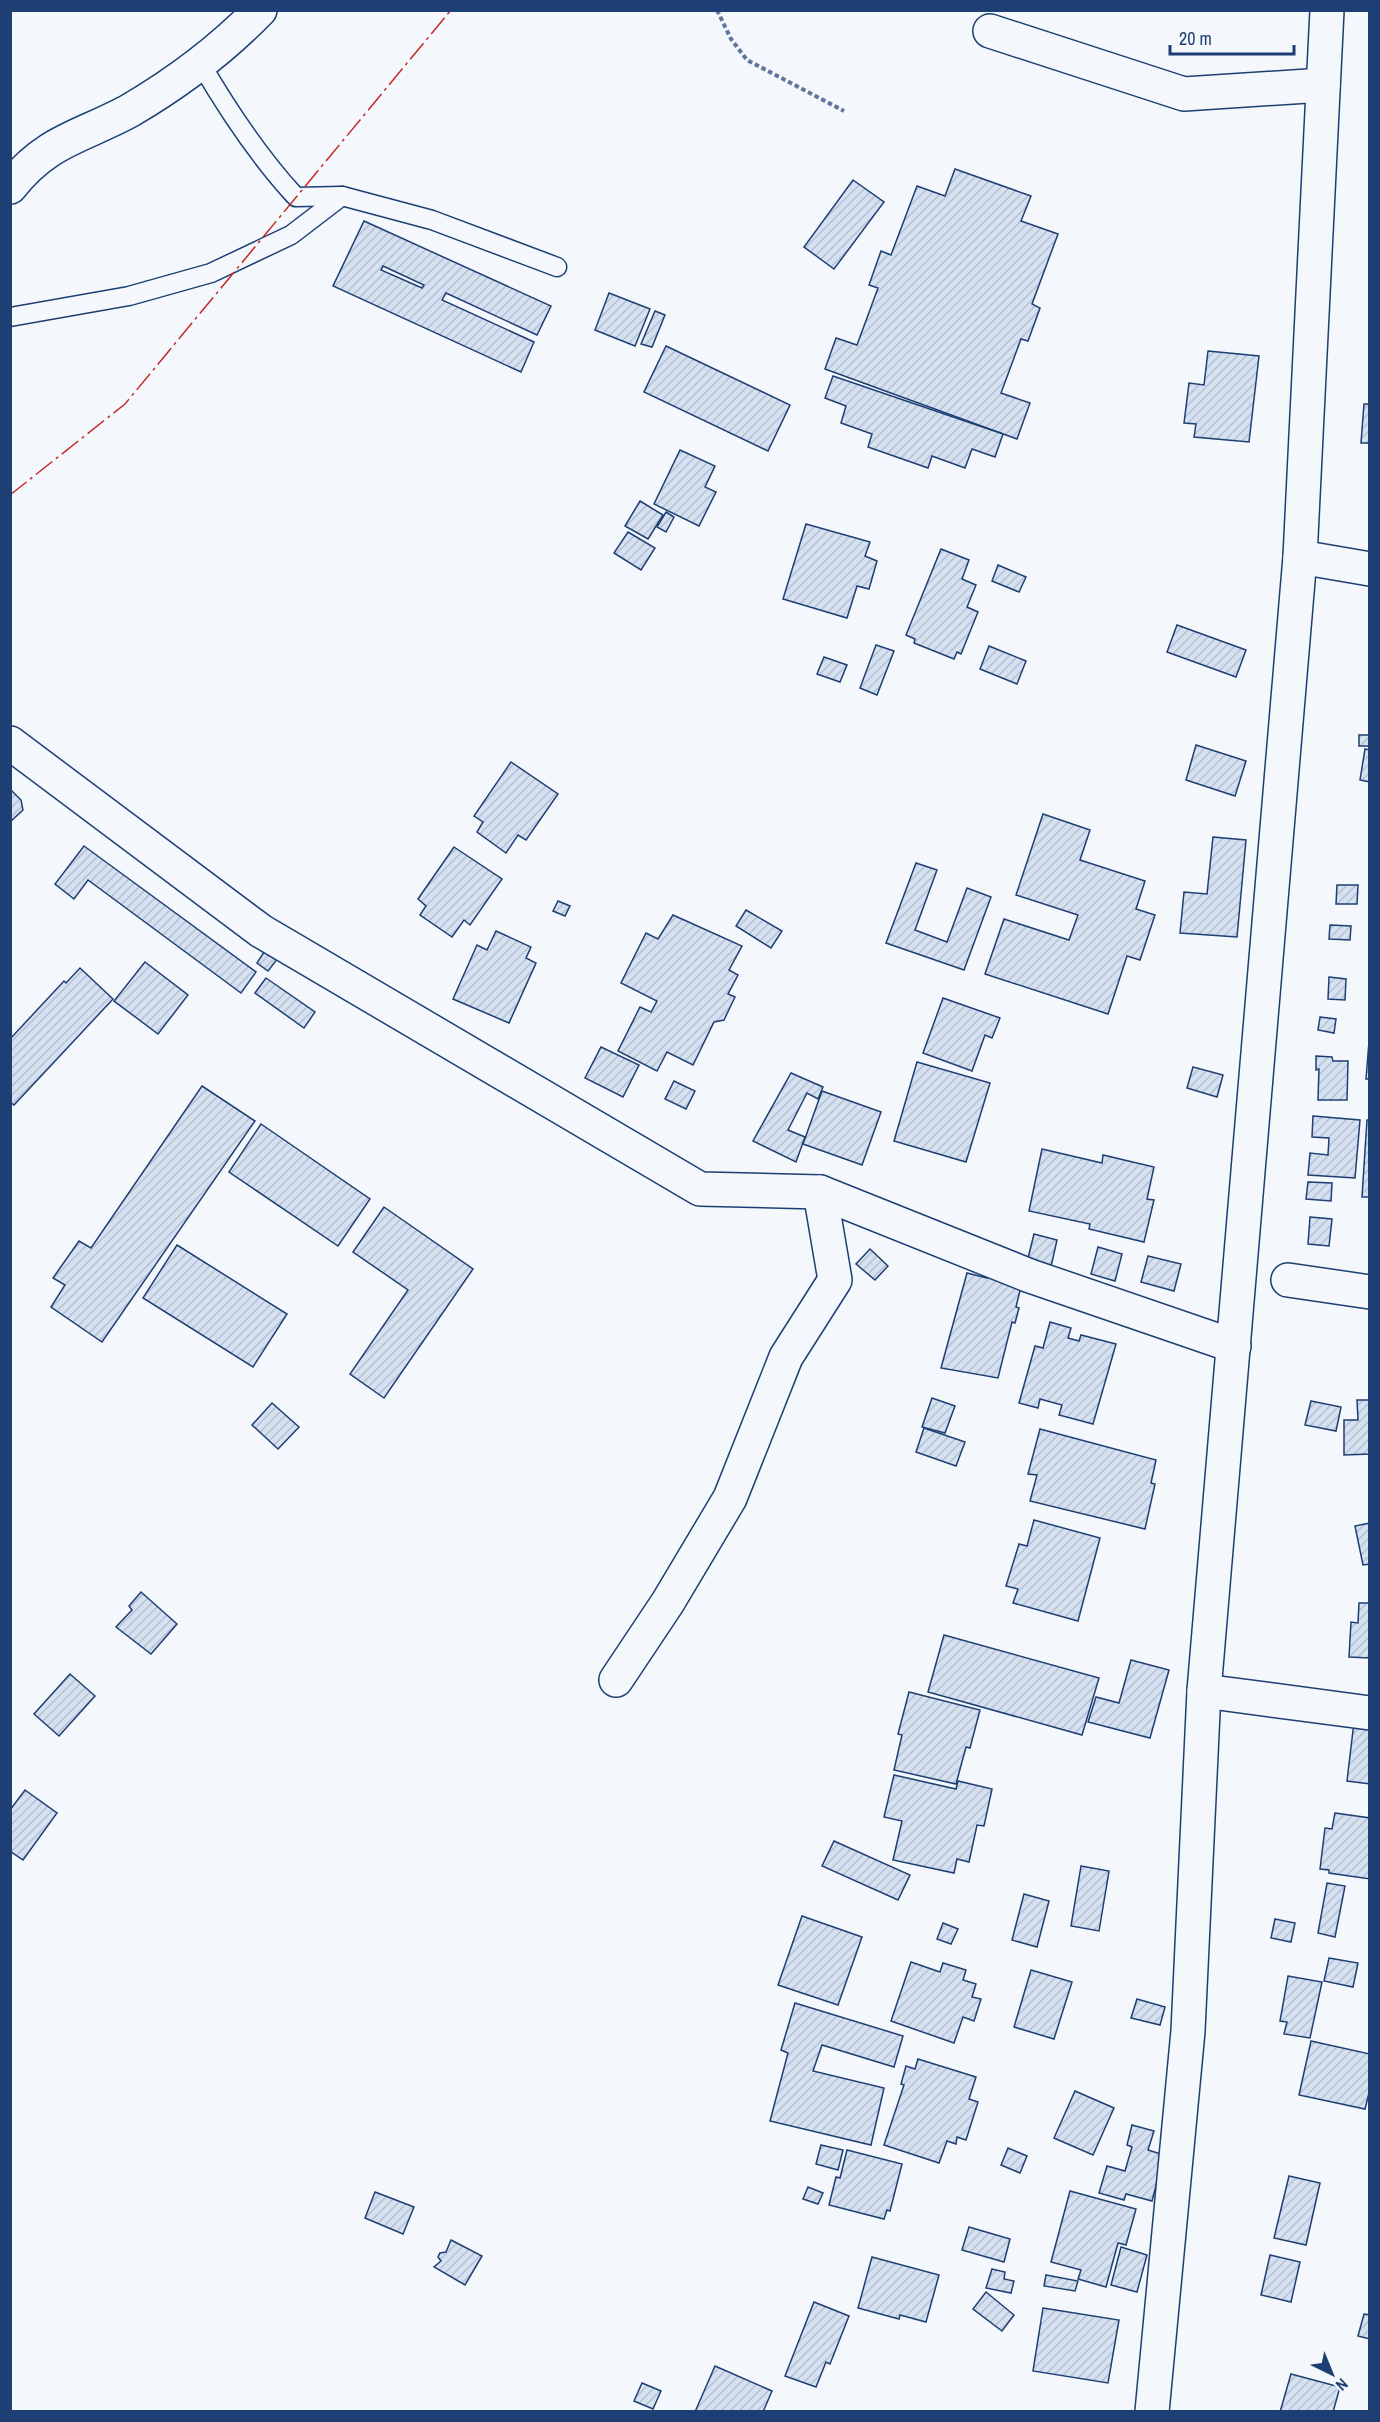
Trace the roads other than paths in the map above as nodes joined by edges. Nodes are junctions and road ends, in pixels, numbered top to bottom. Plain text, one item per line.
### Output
1 (260, 10) edge
2 (1327, 10) edge
3 (990, 31) dead end
4 (201, 64) junction
5 (1323, 85) junction
6 (10, 187) edge
7 (342, 196) junction
8 (557, 267) dead end
9 (10, 317) edge
10 (1300, 556) junction
11 (1370, 569) edge
12 (10, 743) edge
13 (820, 1192) junction
14 (1288, 1280) dead end
15 (1370, 1292) edge
16 (1234, 1346) junction
17 (616, 1680) dead end
18 (1204, 1691) junction
19 (1370, 1713) edge
20 (1152, 2412) edge

1 - 4 street
2 - 5 street
3 - 5 street
4 - 6 street
4 - 7 lane
5 - 10 street
7 - 8 lane
7 - 9 lane
10 - 11 street
10 - 16 street
12 - 13 street
13 - 16 street
13 - 17 street
14 - 15 street
16 - 18 street
18 - 19 street
18 - 20 street

